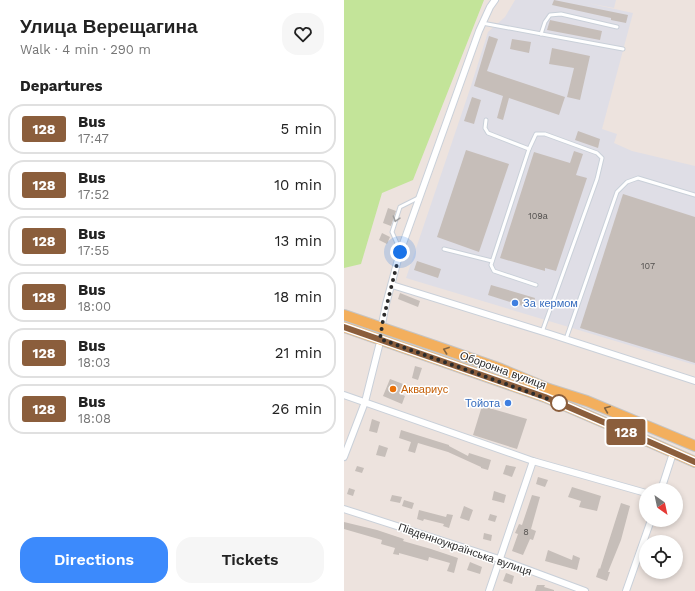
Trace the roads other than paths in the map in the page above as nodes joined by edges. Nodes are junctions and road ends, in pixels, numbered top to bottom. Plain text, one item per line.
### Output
1 (495, 0) edge
2 (482, 23) junction
3 (617, 27) dead end
4 (541, 34) junction
5 (623, 49) dead end
6 (486, 120) dead end
7 (529, 149) junction
8 (695, 195) edge
9 (420, 197) junction
10 (444, 249) dead end
11 (400, 252) junction
12 (492, 261) junction
13 (392, 285) junction
14 (536, 285) dead end
15 (344, 315) edge
16 (344, 327) edge
17 (381, 327) junction
18 (542, 332) junction
19 (380, 339) junction
20 (566, 339) junction
21 (695, 381) edge
22 (344, 395) edge
23 (365, 402) junction
24 (695, 446) edge
25 (673, 453) junction
26 (344, 457) edge
27 (533, 461) junction
28 (695, 462) edge
29 (663, 483) edge
30 (639, 492) edge
31 (344, 509) edge
32 (649, 527) edge
33 (499, 559) junction
34 (489, 591) edge
35 (585, 591) edge
36 (626, 591) edge

1 - 2 street
2 - 4 lane
2 - 9 street
3 - 4 lane
4 - 5 lane
6 - 7 lane
7 - 12 lane
7 - 18 lane
8 - 20 lane
9 - 11 street
9 -> 11 lane
10 - 12 lane
11 - 13 street
12 - 14 lane
13 - 17 street
13 - 18 street
15 - 17 main road, Оборонна вулиця
16 - 19 main road, Оборонна вулиця
17 - 19 street
24 -> 17 main road, Оборонна вулиця
18 - 20 street
19 - 23 street
19 - 25 main road, Оборонна вулиця
20 - 21 street
22 - 23 street
23 - 26 street
23 - 27 street
25 - 28 main road, Оборонна вулиця
25 - 29 street
27 - 30 street
27 - 33 street
31 - 33 street, Південноукраїнська вулиця
32 - 36 street
33 - 34 street
33 - 35 street, Південноукраїнська вулиця

